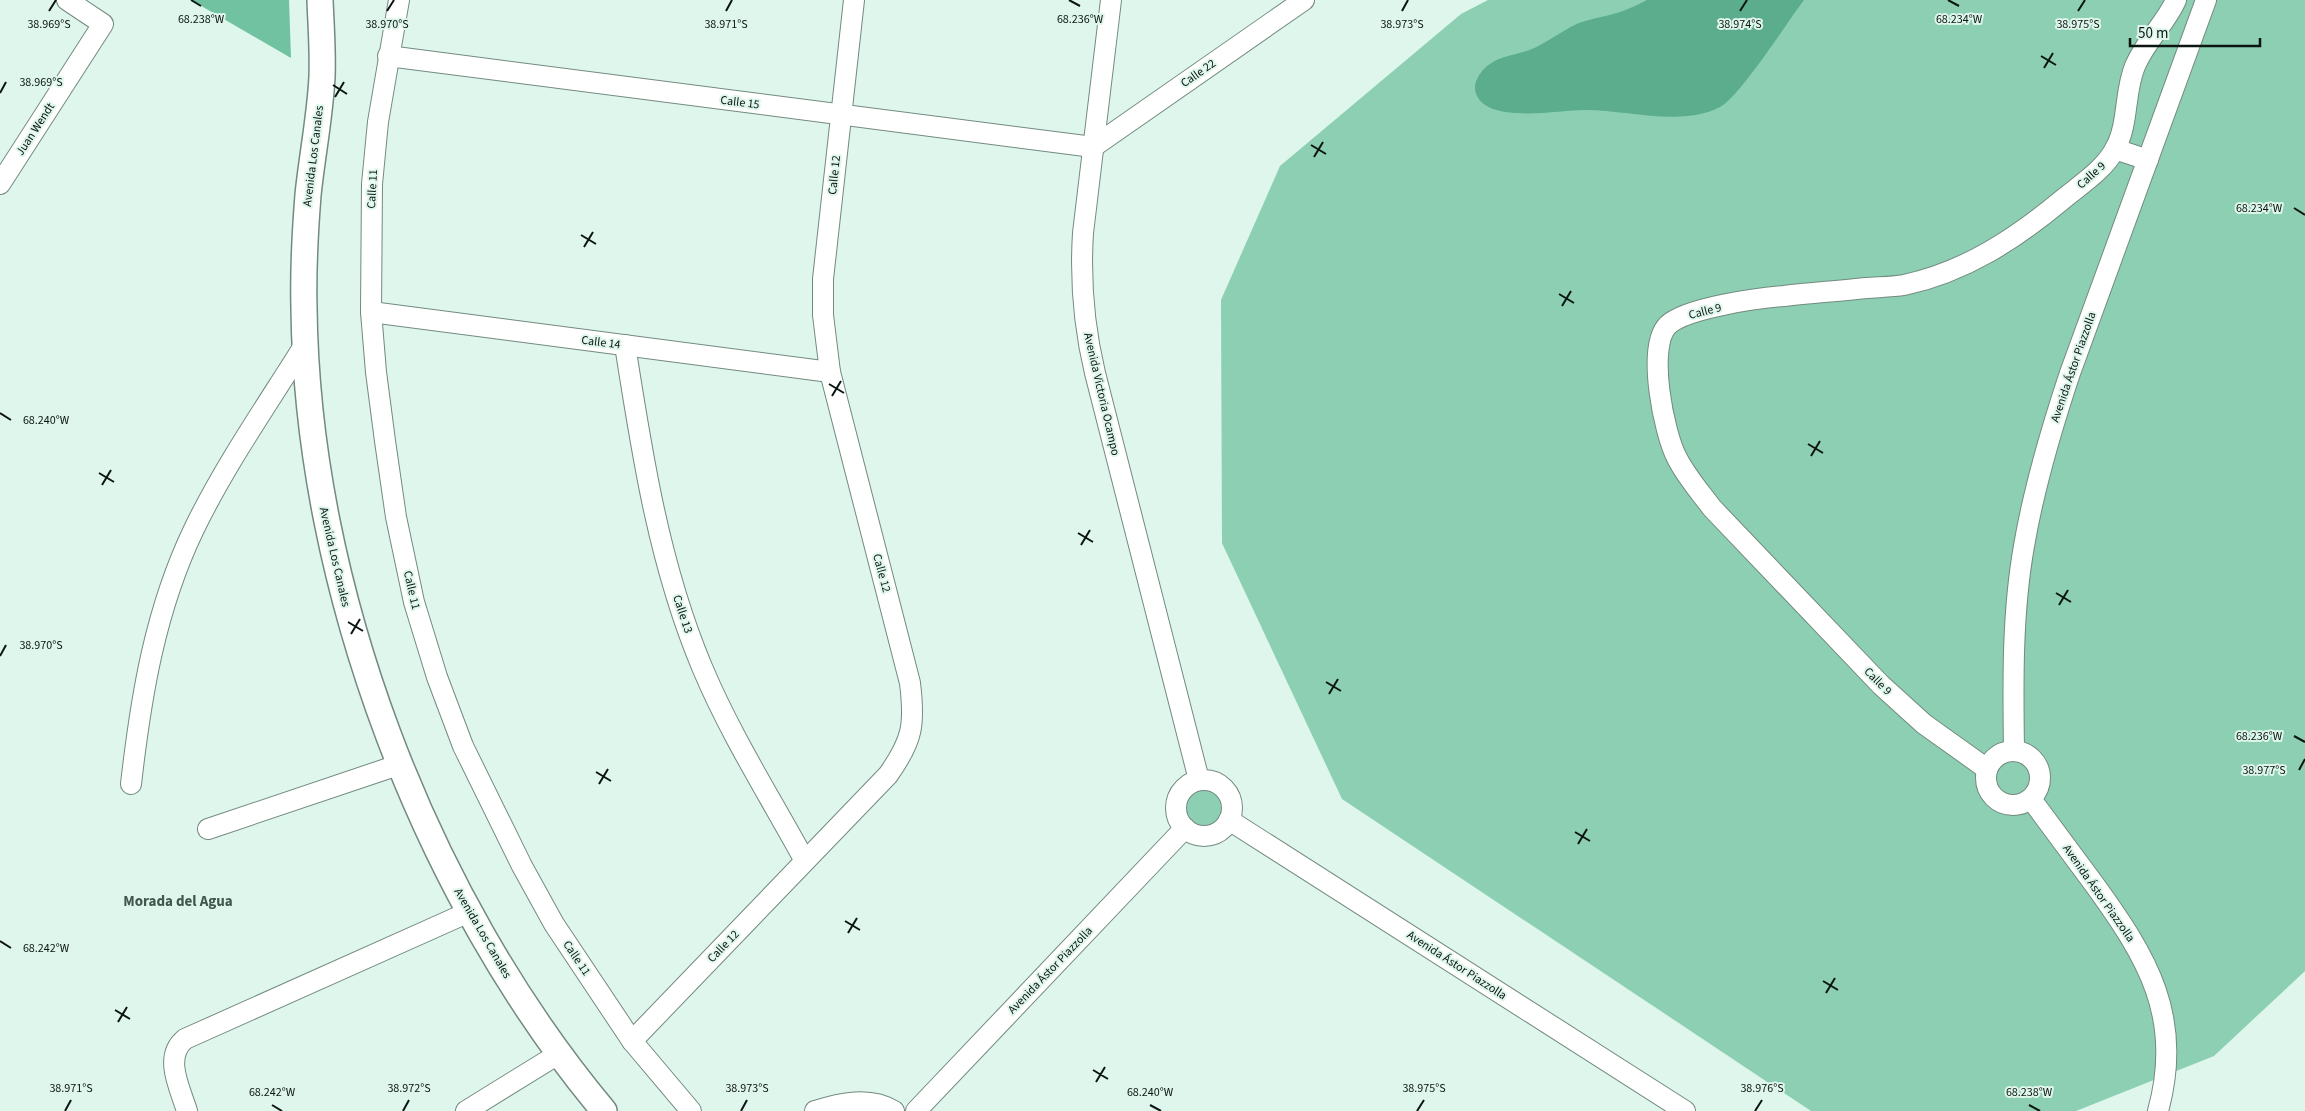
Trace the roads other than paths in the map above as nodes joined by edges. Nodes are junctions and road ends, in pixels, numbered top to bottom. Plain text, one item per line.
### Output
1 (66, 0) edge
2 (320, 0) edge
3 (398, 0) edge
4 (854, 0) edge
5 (1111, 0) edge
6 (1304, 0) edge
7 (2176, 1) edge
8 (2204, 5) edge
9 (388, 56) junction
10 (840, 116) junction
11 (1093, 147) junction
12 (2115, 149) junction
13 (2148, 160) junction
14 (0, 184) edge
15 (371, 312) junction
16 (305, 344) junction
17 (625, 345) junction
18 (830, 372) junction
19 (2014, 751) junction
20 (401, 764) junction
21 (1987, 769) junction
22 (1199, 780) junction
23 (131, 784) dead end
24 (2031, 799) junction
25 (1229, 820) junction
26 (1185, 828) junction
27 (208, 829) dead end
28 (805, 860) junction
29 (469, 912) junction
30 (632, 1041) junction
31 (560, 1053) junction
32 (188, 1111) edge
33 (466, 1111) edge
34 (604, 1111) edge
35 (691, 1111) edge
36 (815, 1111) edge
37 (894, 1111) edge
38 (916, 1111) edge
39 (1685, 1111) edge
40 (2158, 1111) edge

1 - 14 street, Juan Wendt
2 - 16 main road, Avenida Los Canales
3 - 9 street, Calle 11
4 - 10 street, Calle 12
5 - 11 street, Avenida Victoria Ocampo
6 - 11 street, Calle 22
7 - 8 street
7 - 12 street, Calle 9
8 - 13 street, Avenida Ástor Piazzolla
9 - 10 street, Calle 15
9 - 15 street, Calle 11
10 - 11 street, Calle 15
10 - 18 street, Calle 12
11 - 22 street, Avenida Victoria Ocampo
12 - 13 street
12 - 21 street, Calle 9
13 - 19 street, Avenida Ástor Piazzolla
15 - 17 street, Calle 14
15 - 30 street, Calle 11
16 - 20 main road, Avenida Los Canales
16 - 23 street
17 - 18 street, Calle 14
17 - 28 street, Calle 13
18 - 28 street, Calle 12
19 - 21 street
19 - 24 street
20 - 27 street
20 - 29 main road, Avenida Los Canales
21 - 24 street
22 - 25 street
22 - 26 street
24 - 40 street, Avenida Ástor Piazzolla
25 - 26 street
25 - 39 street, Avenida Ástor Piazzolla
26 - 38 street, Avenida Ástor Piazzolla
28 - 30 street, Calle 12
29 - 31 main road, Avenida Los Canales
29 - 32 street
30 - 35 street, Calle 11
31 - 33 street
31 - 34 main road, Avenida Los Canales
36 - 37 street

